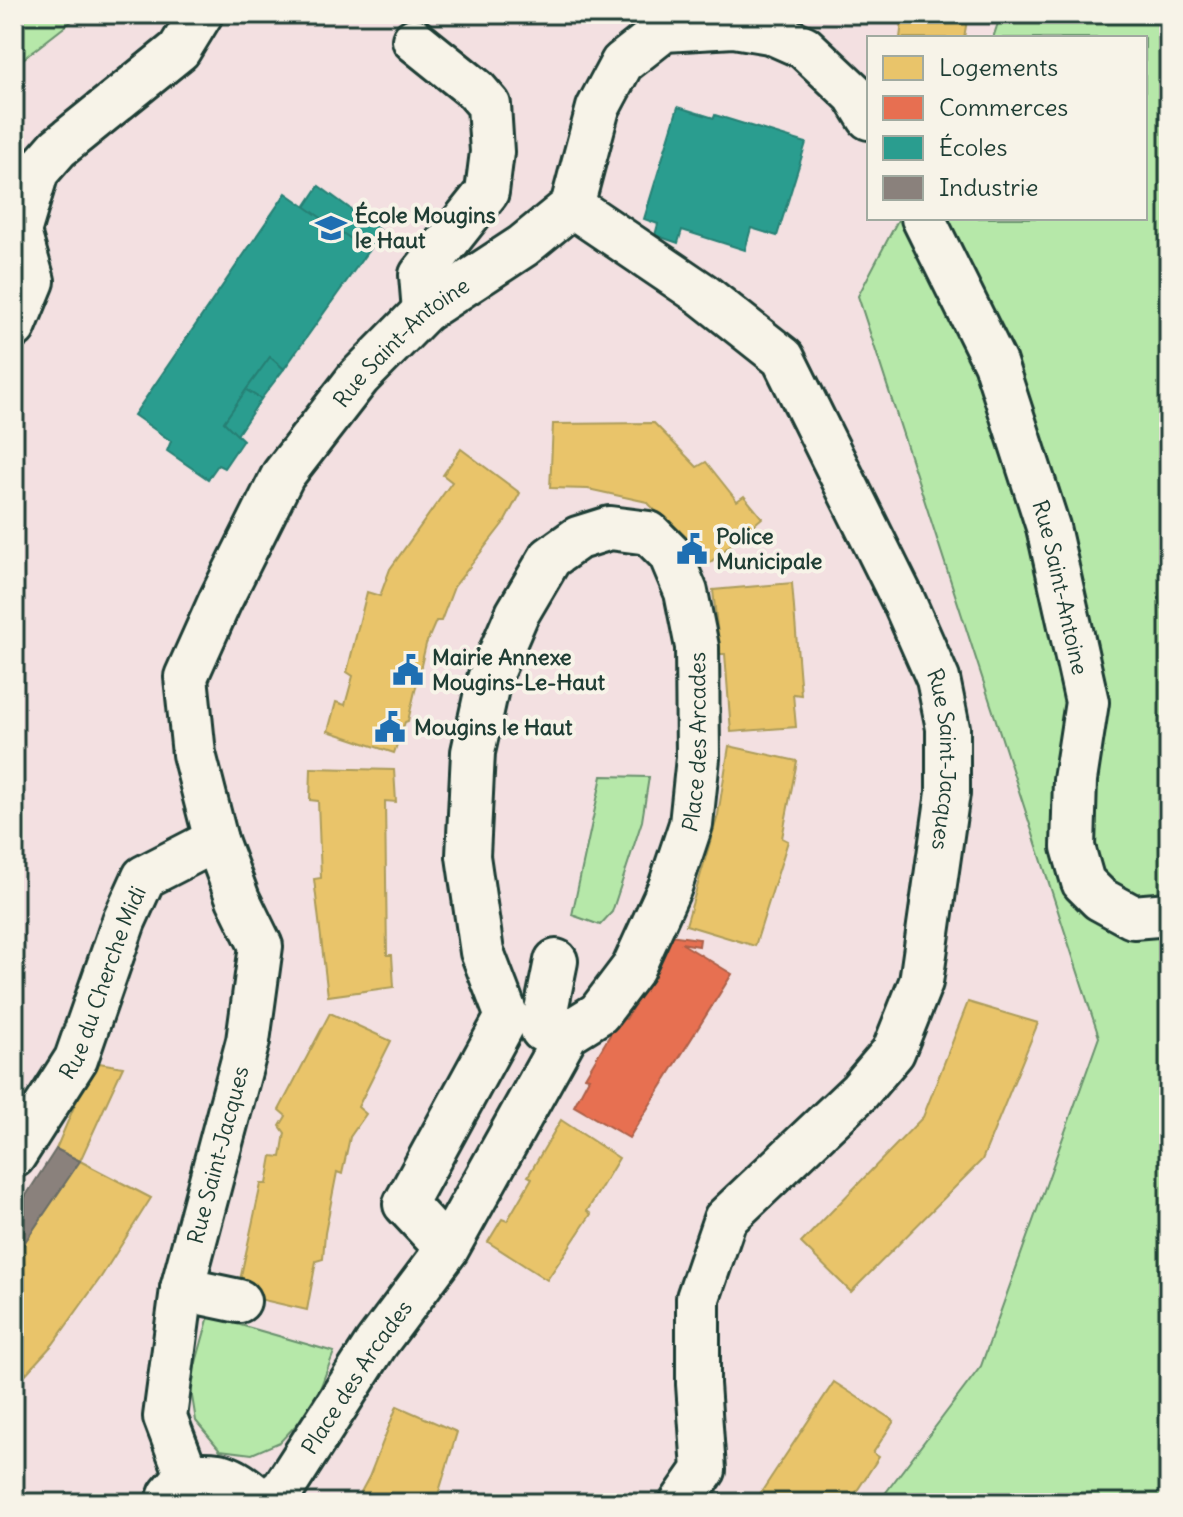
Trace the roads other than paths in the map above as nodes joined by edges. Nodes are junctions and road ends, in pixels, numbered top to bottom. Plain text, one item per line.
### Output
1 (201, 14) edge
2 (660, 22) edge
3 (809, 30) edge
4 (414, 40) dead end
5 (867, 115) edge
6 (572, 206) junction
7 (924, 220) edge
8 (16, 235) edge
9 (424, 311) junction
10 (14, 327) edge
11 (216, 840) junction
12 (1169, 914) edge
13 (556, 961) dead end
14 (539, 1026) junction
15 (14, 1156) edge
16 (447, 1249) junction
17 (182, 1289) junction
18 (239, 1301) dead end
19 (693, 1487) edge
20 (178, 1489) edge
21 (265, 1503) edge

1 - 8 street
2 - 3 street
2 - 6 street
3 - 5 street
4 - 9 street
6 - 9 street, Rue Saint-Antoine
6 - 19 street, Rue Saint-Jacques
7 - 12 street, Rue Saint-Antoine
8 - 10 street
9 - 11 street, Rue Saint-Antoine
11 - 15 street, Rue du Cherche Midi
11 - 17 street, Rue Saint-Jacques
13 - 14 street
14 - 14 street, Place des Arcades
14 - 16 street, Place des Arcades
14 - 16 street, Place des Arcades
16 - 21 street, Place des Arcades
17 - 18 street
17 - 20 street, Rue Saint-Jacques
20 - 21 street

